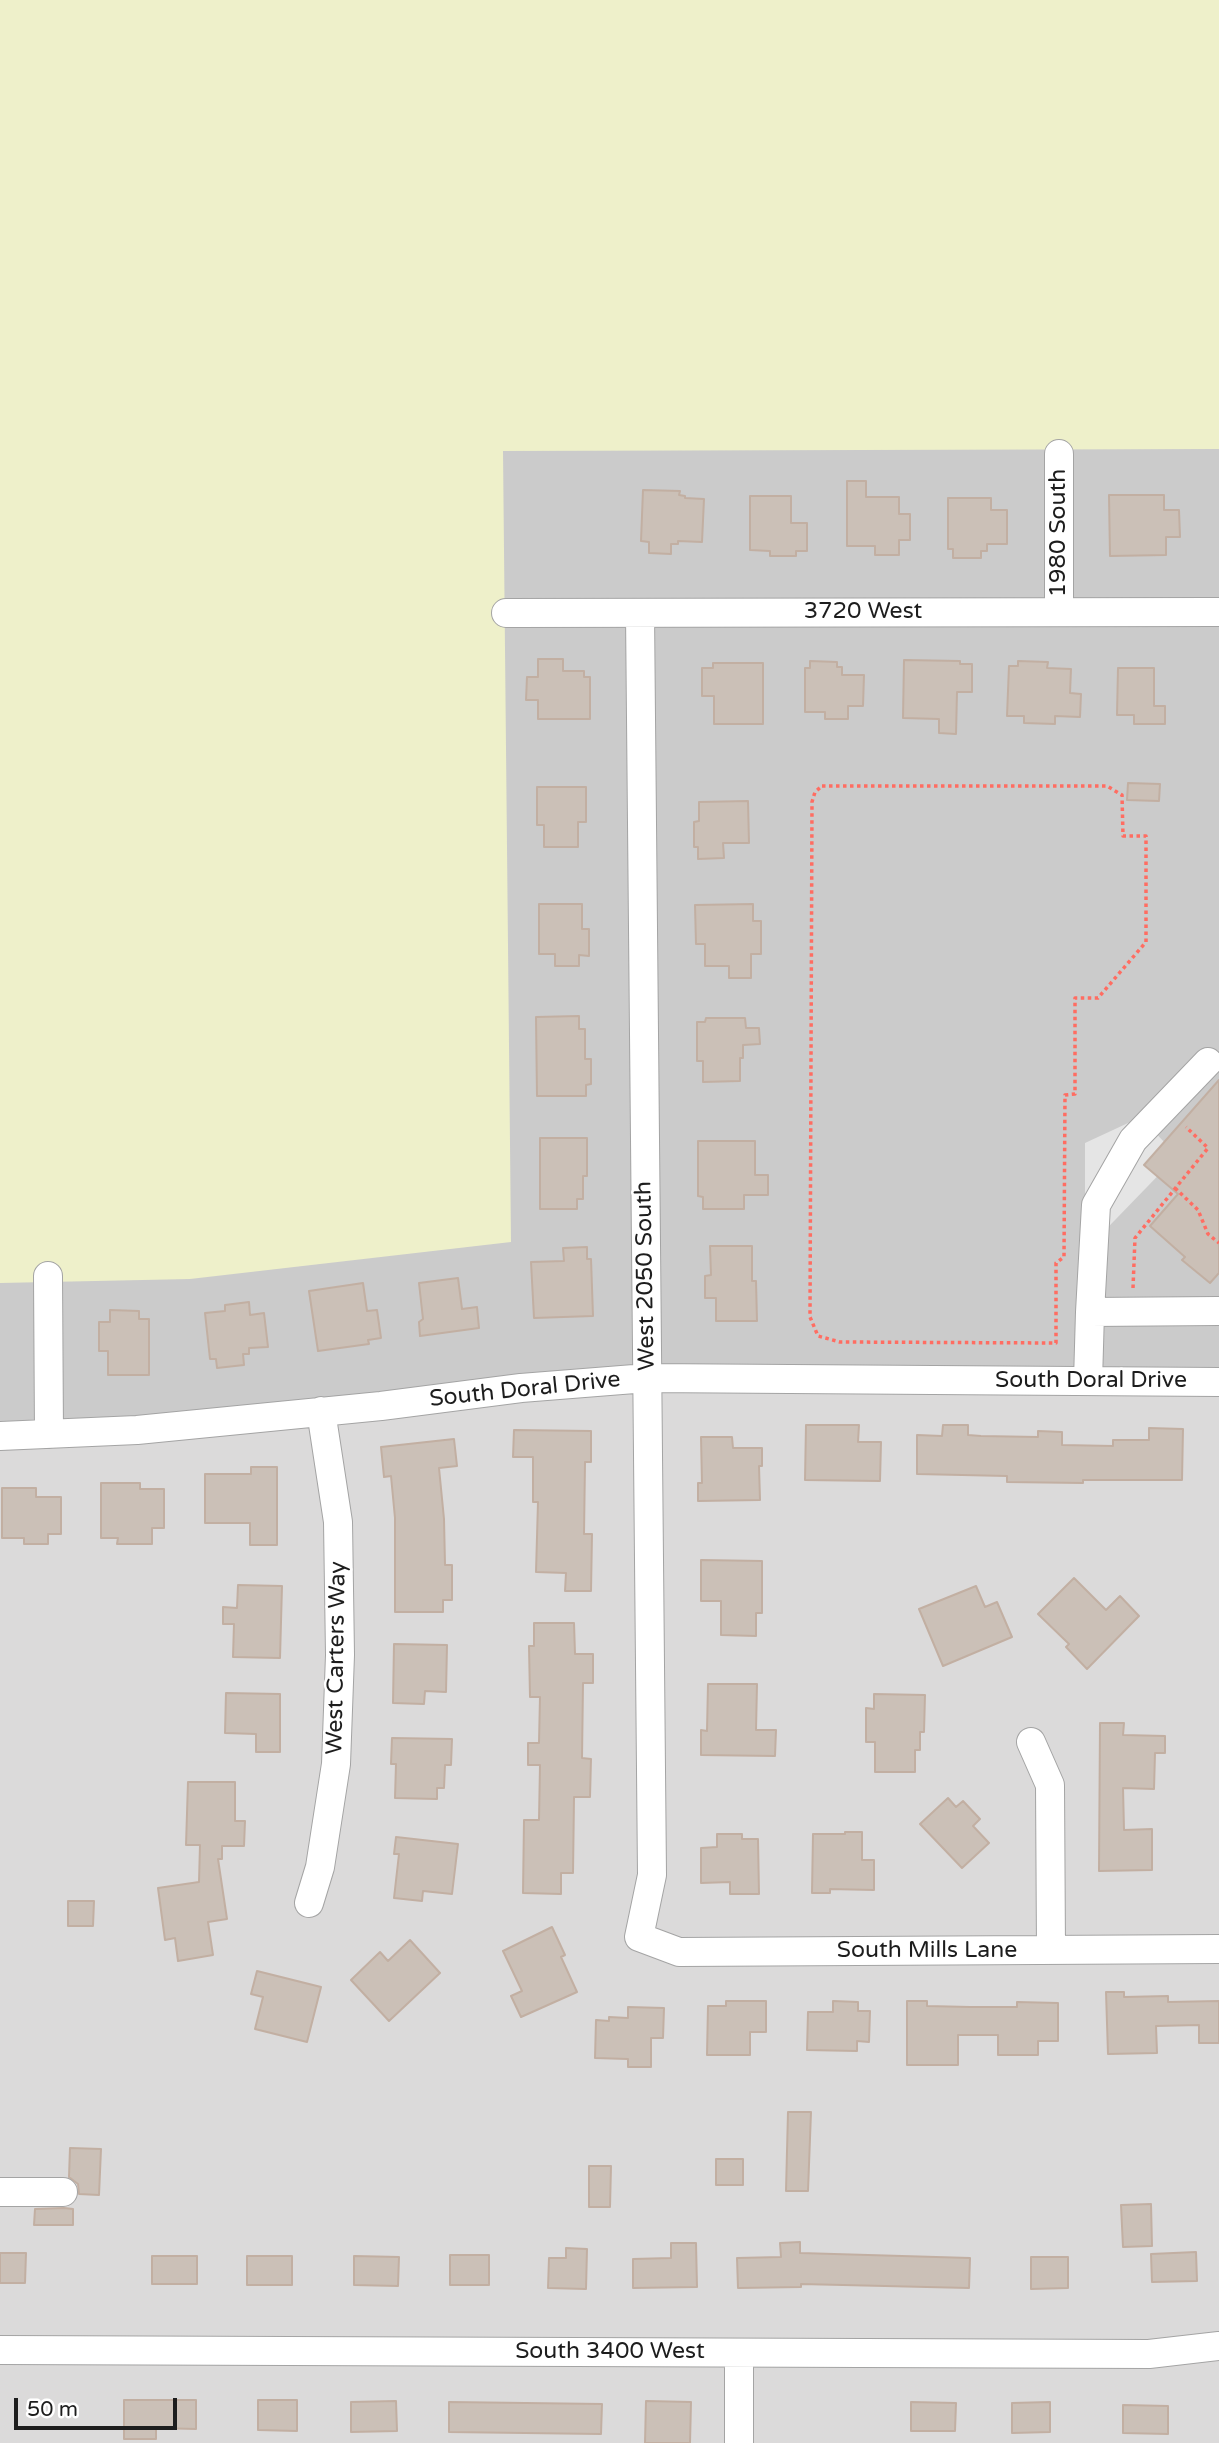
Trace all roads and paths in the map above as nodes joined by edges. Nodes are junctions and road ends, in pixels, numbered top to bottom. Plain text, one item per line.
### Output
1 (1059, 454) dead end
2 (1059, 612) junction
3 (1219, 612) edge
4 (506, 613) dead end
5 (640, 613) junction
6 (1208, 1062) dead end
7 (1065, 1095) joint
8 (1186, 1126) dead end
9 (1175, 1188) junction
10 (1219, 1243) edge
11 (48, 1276) dead end
12 (1133, 1295) dead end
13 (1219, 1311) edge
14 (1090, 1312) junction
15 (647, 1378) junction
16 (1088, 1381) junction
17 (1219, 1382) edge
18 (321, 1411) junction
19 (49, 1434) junction
20 (0, 1436) edge
21 (1031, 1742) dead end
22 (309, 1903) dead end
23 (639, 1937) joint
24 (1219, 1949) edge
25 (1051, 1950) junction
26 (0, 2192) edge
27 (63, 2192) dead end
28 (1219, 2346) edge
29 (0, 2350) edge
30 (739, 2353) junction
31 (739, 2443) edge

1 - 2 street, 1980 South
2 - 3 street, 3720 West
2 - 5 street, 3720 West
4 - 5 street, 3720 West
5 - 15 street, West 2050 South
6 - 14 street
7 - 7 path
8 - 9 path
9 - 10 path
9 - 12 path
11 - 19 street
13 - 14 street
14 - 16 street
15 - 16 street, South Doral Drive
15 - 18 street, South Doral Drive
15 - 23 street, West 2050 South
16 - 17 street, South Doral Drive
18 - 19 street, South Doral Drive
18 - 22 street, West Carters Way
19 - 20 street, South Doral Drive
21 - 25 street
23 - 25 street, South Mills Lane
24 - 25 street, South Mills Lane
26 - 27 street
28 - 30 street, South 3400 West
29 - 30 street, South 3400 West
30 - 31 street

